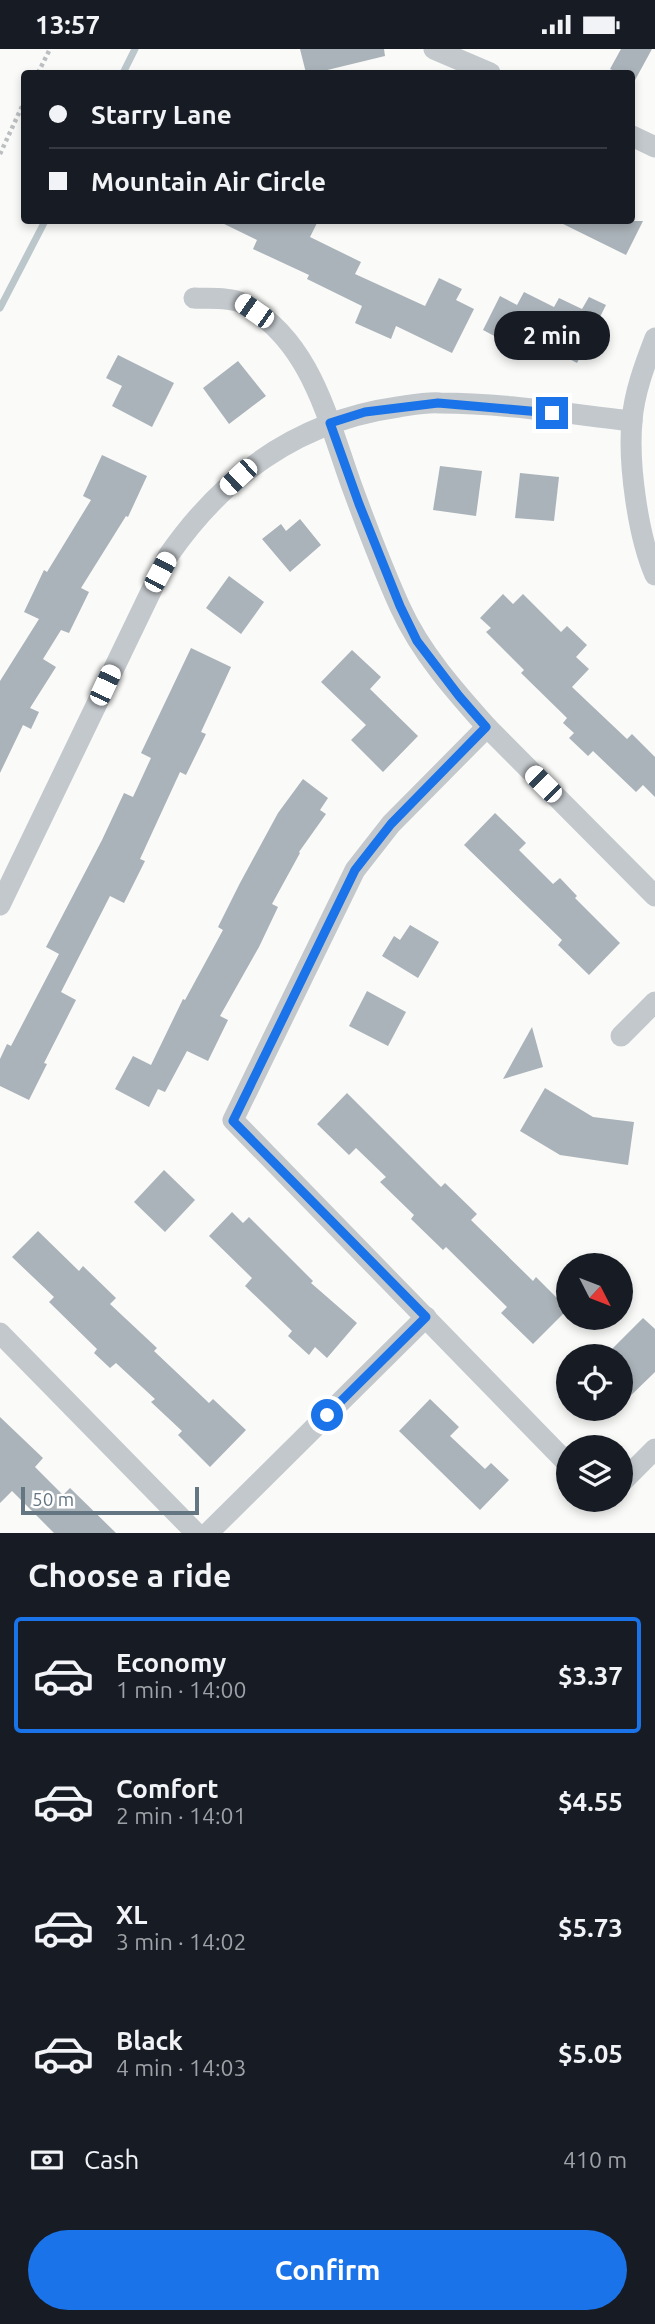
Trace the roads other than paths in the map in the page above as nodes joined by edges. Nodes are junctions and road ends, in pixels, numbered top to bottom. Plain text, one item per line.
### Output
1 (435, 49) edge
2 (483, 70) edge
3 (635, 137) edge
4 (655, 147) edge
5 (194, 298) dead end
6 (655, 338) edge
7 (632, 421) junction
8 (330, 423) junction
9 (655, 575) edge
10 (486, 727) junction
11 (655, 896) edge
12 (0, 905) edge
13 (655, 1002) edge
14 (621, 1035) dead end
15 (426, 1317) junction
16 (0, 1333) edge
17 (655, 1450) edge
18 (556, 1452) edge
19 (633, 1471) edge
20 (196, 1533) edge
21 (208, 1533) edge

1 - 2 street
3 - 4 street
5 - 8 street
6 - 7 street
7 - 8 street
7 - 9 street
8 - 10 street
8 - 12 street
10 - 11 street
10 - 15 street
13 - 14 street
15 - 18 street
15 - 21 street
16 - 20 street
17 - 19 street

